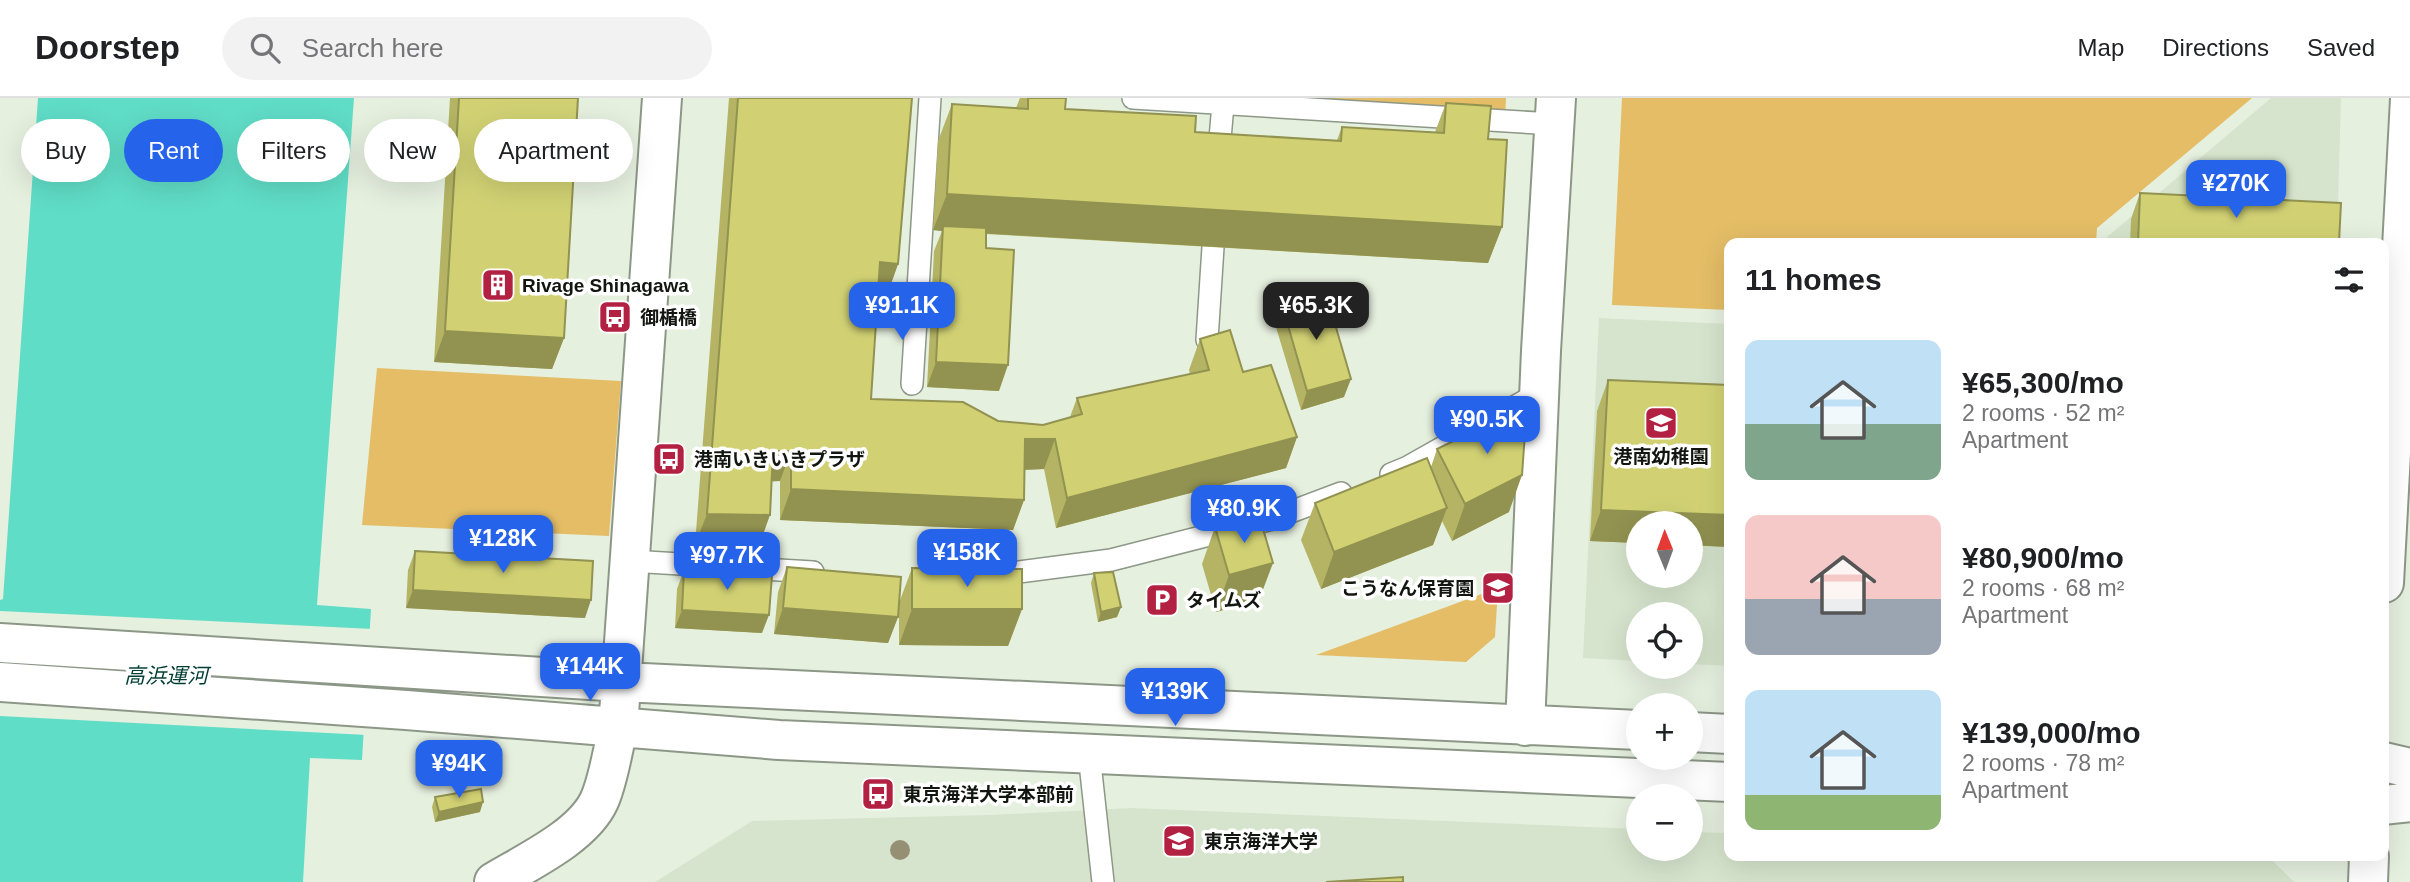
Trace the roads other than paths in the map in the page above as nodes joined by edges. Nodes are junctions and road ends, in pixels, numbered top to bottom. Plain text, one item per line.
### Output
1 (662, 98) edge
2 (930, 98) edge
3 (1133, 98) edge
4 (2410, 99) edge
5 (1223, 104) junction
6 (1555, 111) edge
7 (1217, 171) edge
8 (1213, 247) edge
9 (1207, 340) edge
10 (912, 384) dead end
11 (1539, 393) junction
12 (2389, 490) edge
13 (630, 561) junction
14 (827, 573) edge
15 (971, 577) edge
16 (0, 643) edge
17 (0, 682) edge
18 (622, 682) junction
19 (1525, 726) junction
20 (618, 728) junction
21 (1626, 730) edge
22 (1703, 733) edge
23 (1724, 734) edge
24 (1089, 754) junction
25 (2389, 763) edge
26 (2410, 768) edge
27 (1724, 782) edge
28 (2410, 802) edge
29 (2389, 804) edge
30 (2369, 861) edge
31 (494, 882) edge
32 (1103, 882) edge
33 (2368, 882) edge

1 - 13 street
2 - 10 lane
3 - 5 lane
4 - 12 street
5 - 6 lane
5 - 7 lane
6 - 11 street
8 - 9 lane
11 - 15 lane
11 - 19 street
13 - 14 lane
13 - 18 street
16 - 18 street
17 - 20 street
18 - 19 street
18 - 20 street
19 - 21 street
20 - 24 street
20 - 31 street
22 - 23 street
24 - 27 street
24 - 32 lane
25 - 26 street
28 - 29 street
30 - 33 street

